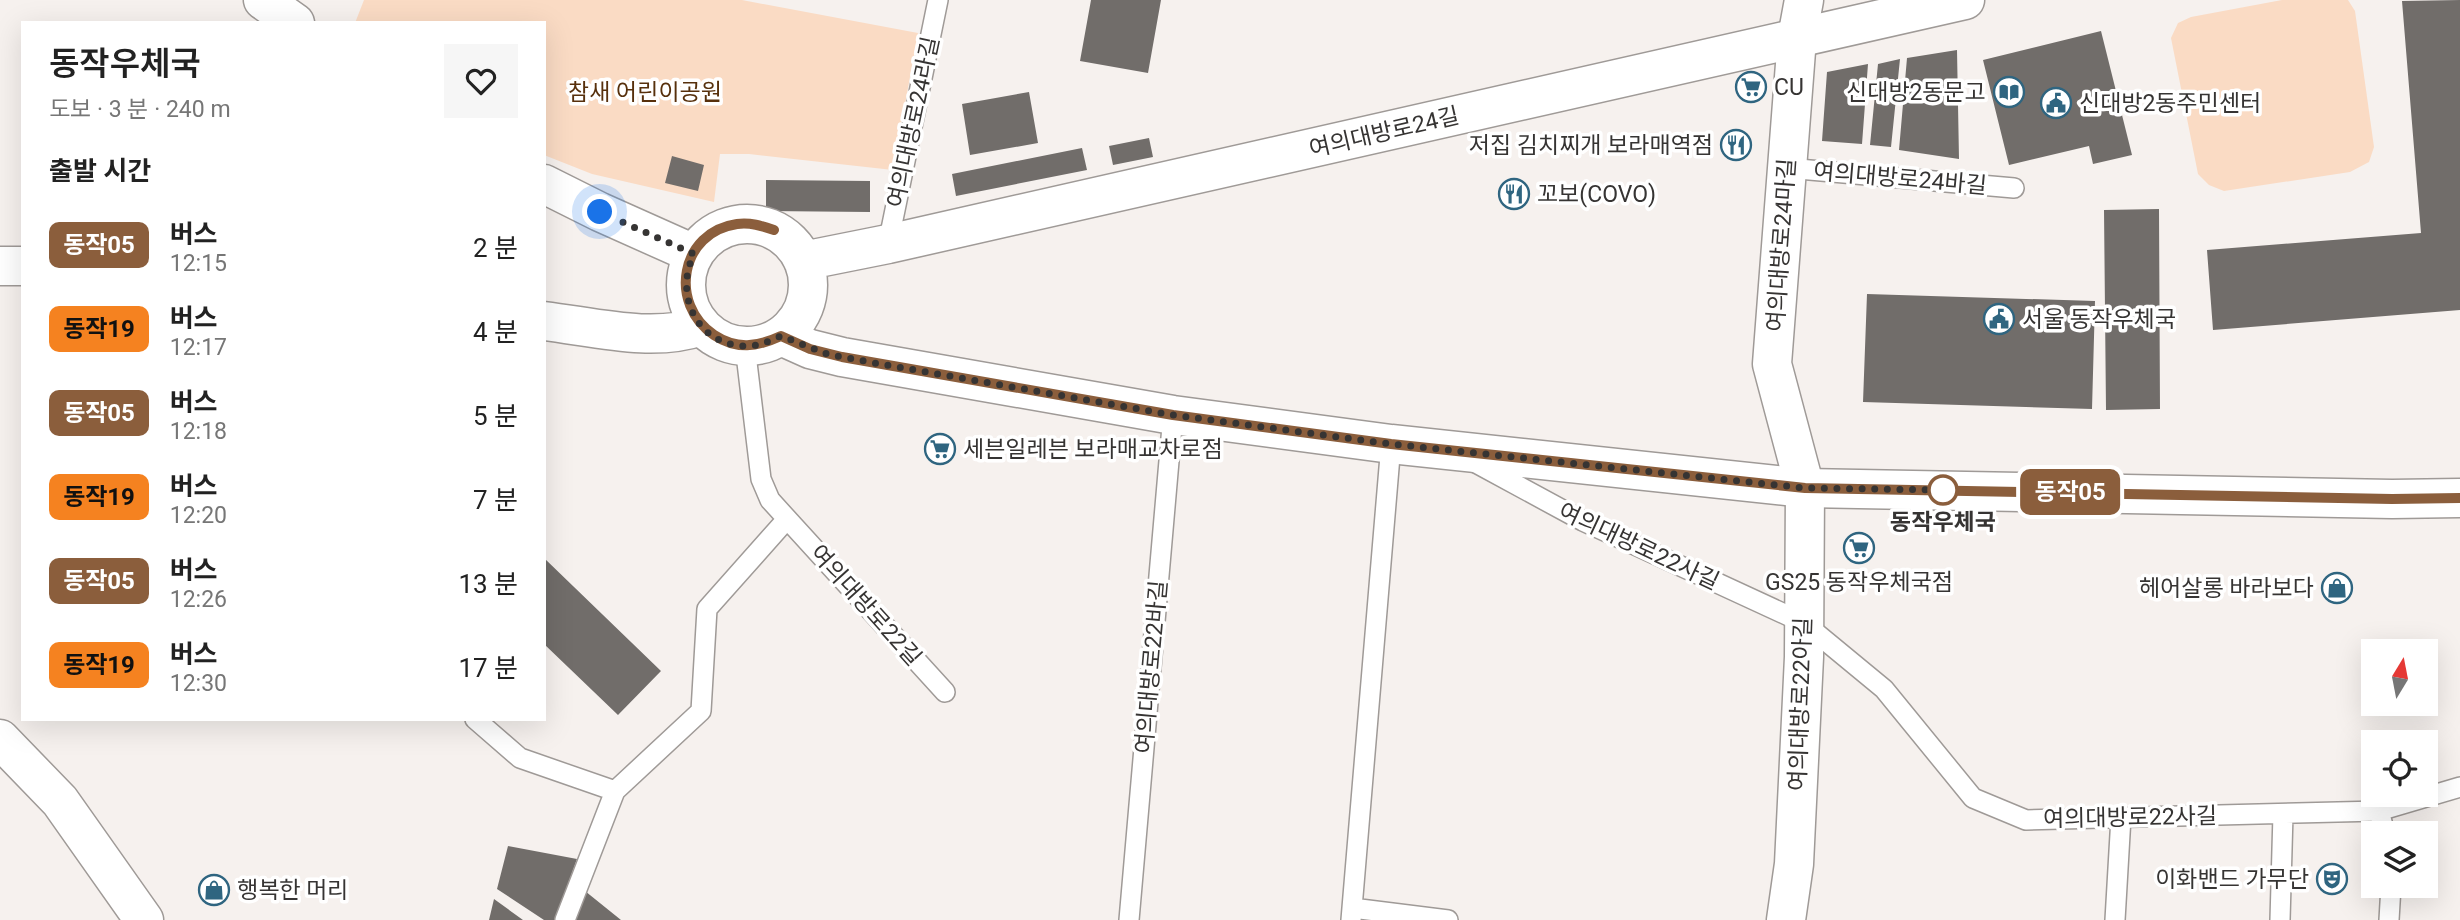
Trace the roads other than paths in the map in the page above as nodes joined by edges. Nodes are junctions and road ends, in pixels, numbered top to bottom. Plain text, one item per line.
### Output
1 (263, 0) edge
2 (938, 0) edge
3 (1804, 0) edge
4 (1965, 0) edge
5 (292, 21) edge
6 (1797, 38) junction
7 (1787, 168) junction
8 (546, 185) edge
9 (2014, 188) dead end
10 (888, 244) junction
11 (694, 254) junction
12 (803, 261) junction
13 (0, 266) edge
14 (21, 266) edge
15 (546, 321) edge
16 (701, 326) junction
17 (781, 336) junction
18 (745, 346) junction
19 (1173, 415) junction
20 (1391, 444) junction
21 (1455, 452) junction
22 (1805, 488) junction
23 (2460, 498) edge
24 (787, 519) junction
25 (1804, 623) junction
26 (945, 692) dead end
27 (477, 721) edge
28 (0, 739) edge
29 (2460, 787) edge
30 (615, 792) junction
31 (2379, 811) junction
32 (2283, 814) junction
33 (2121, 817) junction
34 (2382, 821) edge
35 (2390, 898) edge
36 (1352, 914) edge
37 (141, 919) edge
38 (565, 920) edge
39 (1129, 920) edge
40 (1448, 920) edge
41 (1786, 920) edge
42 (2115, 920) edge
43 (2280, 920) edge
44 (2389, 920) edge

1 - 5 street
2 - 10 lane, 여의대방로24라길
3 - 6 street, 여의대방로24마길
4 - 6 street, 여의대방로24길
6 - 7 street, 여의대방로24마길
6 - 10 street, 여의대방로24길
7 - 9 lane, 여의대방로24바길
7 - 22 street, 여의대방로24마길
8 - 11 street
10 - 12 street, 여의대방로24길
11 - 12 street
11 - 16 street
12 - 17 street
13 - 14 street
15 - 16 street
16 - 18 street
17 - 18 street
17 - 19 street
18 - 24 lane, 여의대방로22길
19 - 20 street
19 - 39 lane, 여의대방로22바길
20 - 21 street
20 - 36 lane
21 - 22 street
21 - 25 lane, 여의대방로22사길
22 - 23 street
22 - 25 street, 여의대방로22아길
24 - 26 lane, 여의대방로22길
24 - 30 lane
25 - 33 lane, 여의대방로22사길
25 - 41 street, 여의대방로22아길
27 - 30 lane
28 - 37 street
29 - 31 lane, 여의대방로22사길
30 - 38 lane
31 - 32 lane, 여의대방로22사길
31 - 34 lane
32 - 33 lane, 여의대방로22사길
32 - 43 lane
33 - 42 lane
35 - 44 lane
36 - 40 lane

